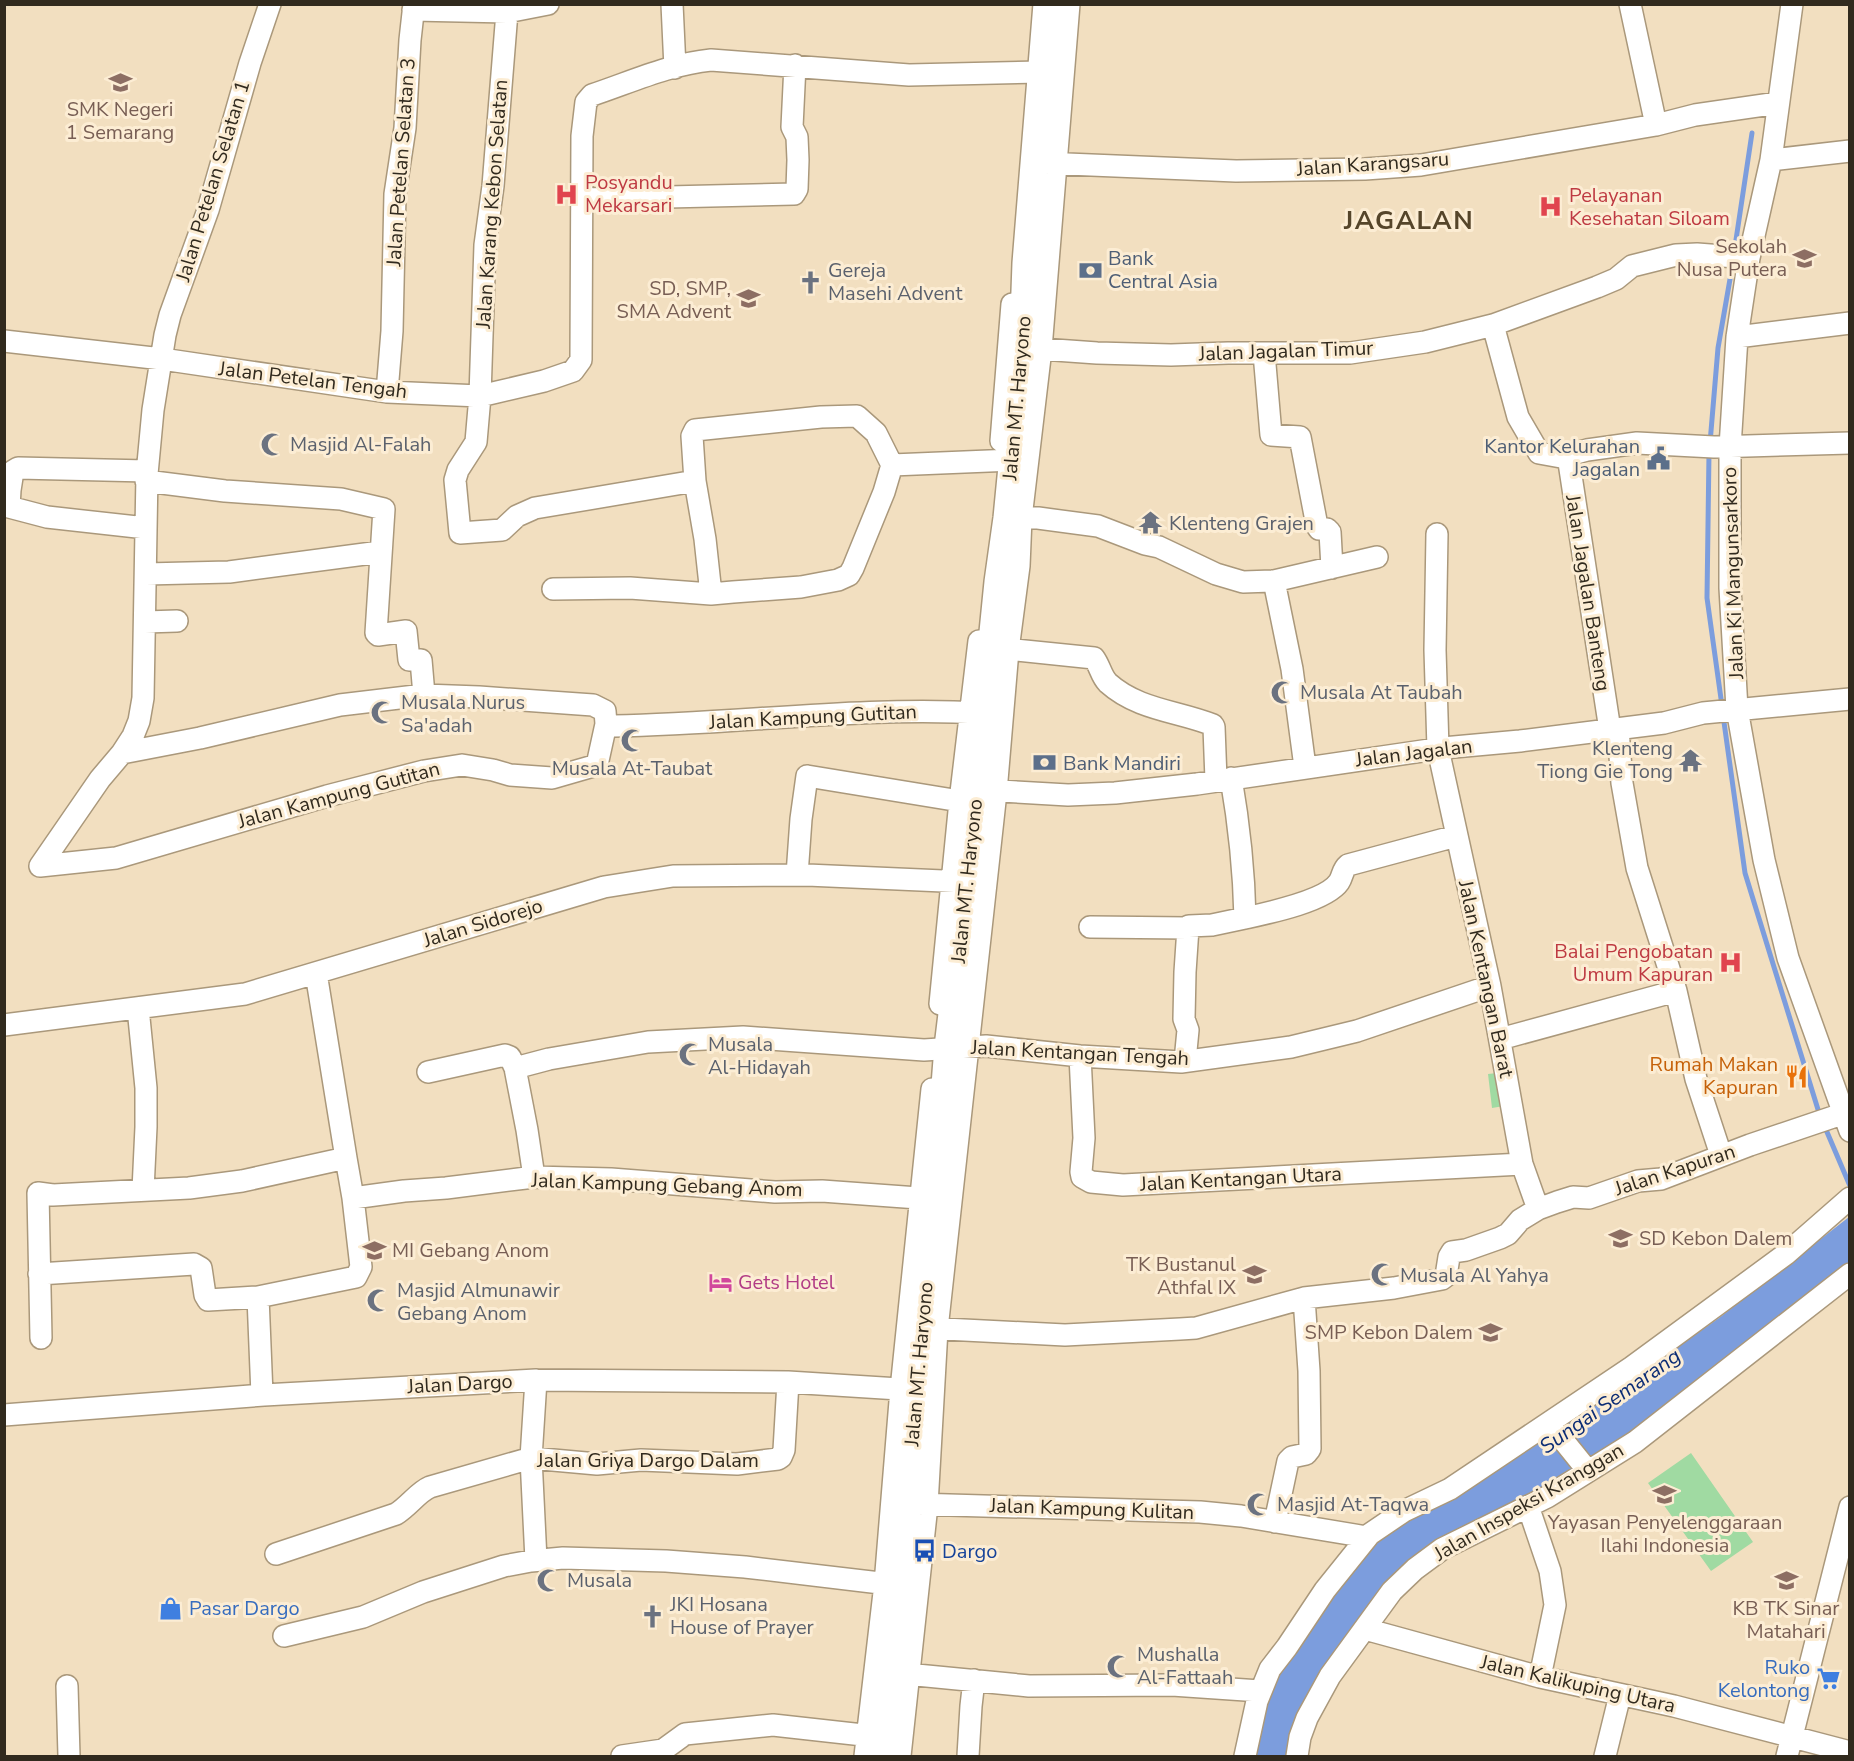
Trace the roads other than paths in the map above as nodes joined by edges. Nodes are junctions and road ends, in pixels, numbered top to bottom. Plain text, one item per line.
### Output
1 (270, 4) edge
2 (548, 4) edge
3 (672, 4) edge
4 (1035, 4) edge
5 (1047, 4) edge
6 (1069, 4) edge
7 (1630, 4) edge
8 (1792, 4) edge
9 (414, 7) edge
10 (507, 12) junction
11 (795, 65) junction
12 (675, 68) junction
13 (1037, 72) junction
14 (1778, 103) junction
15 (1656, 125) junction
16 (1850, 151) edge
17 (1039, 154) junction
18 (1771, 160) junction
19 (582, 199) junction
20 (1738, 257) junction
21 (1850, 323) edge
22 (1493, 325) junction
23 (1737, 336) junction
24 (4, 341) edge
25 (1032, 348) junction
26 (1264, 353) junction
27 (162, 359) junction
28 (387, 392) junction
29 (480, 396) junction
30 (1850, 443) edge
31 (1715, 447) junction
32 (1015, 448) junction
33 (1568, 456) junction
34 (892, 465) junction
35 (147, 476) junction
36 (695, 481) junction
37 (7, 490) edge
38 (1014, 518) junction
39 (146, 528) junction
40 (1437, 534) dead end
41 (1012, 548) junction
42 (380, 552) junction
43 (1377, 556) dead end
44 (1332, 568) junction
45 (146, 574) junction
46 (993, 581) junction
47 (1274, 581) junction
48 (553, 589) dead end
49 (711, 594) junction
50 (177, 621) dead end
51 (145, 622) junction
52 (1000, 649) junction
53 (424, 695) junction
54 (1850, 699) edge
55 (1733, 709) junction
56 (606, 724) junction
57 (984, 726) junction
58 (1614, 729) junction
59 (1438, 749) junction
60 (122, 753) junction
61 (1305, 767) junction
62 (1223, 779) junction
63 (977, 796) junction
64 (1456, 836) junction
65 (40, 866) joint
66 (796, 875) junction
67 (960, 882) junction
68 (1245, 918) junction
69 (1090, 927) dead end
70 (1188, 928) junction
71 (967, 968) junction
72 (316, 973) junction
73 (1490, 986) junction
74 (1676, 991) junction
75 (138, 1008) junction
76 (4, 1025) edge
77 (1500, 1039) junction
78 (950, 1048) junction
79 (1080, 1056) junction
80 (1185, 1061) junction
81 (515, 1068) junction
82 (428, 1072) dead end
83 (944, 1110) junction
84 (1843, 1120) edge
85 (1721, 1155) junction
86 (346, 1158) junction
87 (1522, 1164) junction
88 (534, 1177) junction
89 (143, 1190) junction
90 (352, 1198) junction
91 (928, 1199) junction
92 (1844, 1203) edge
93 (1538, 1209) junction
94 (923, 1250) junction
95 (1850, 1274) edge
96 (39, 1275) junction
97 (258, 1297) junction
98 (1304, 1298) junction
99 (929, 1328) junction
100 (41, 1338) dead end
101 (536, 1380) junction
102 (789, 1382) junction
103 (908, 1390) junction
104 (262, 1395) junction
105 (4, 1414) edge
106 (1552, 1427) junction
107 (531, 1458) junction
108 (1586, 1470) junction
109 (918, 1504) junction
110 (1528, 1506) junction
111 (1850, 1507) edge
112 (1275, 1522) junction
113 (1369, 1535) junction
114 (276, 1554) dead end
115 (536, 1560) junction
116 (894, 1584) junction
117 (1365, 1629) junction
118 (284, 1636) dead end
119 (900, 1673) junction
120 (1540, 1677) junction
121 (974, 1680) junction
122 (67, 1686) dead end
123 (1260, 1691) junction
124 (1620, 1695) junction
125 (1789, 1747) edge
126 (879, 1748) edge
127 (1850, 1752) edge
128 (69, 1756) edge
129 (622, 1756) edge
130 (968, 1756) edge
131 (1245, 1756) edge
132 (1297, 1756) edge
133 (1605, 1756) edge

1 - 27 street, Jalan Petelan Selatan 1
2 - 10 street
3 - 12 street
4 - 13 street
5 - 13 main road, Jalan MT. Haryono
6 - 17 street
7 - 15 street
8 - 14 street, Jalan Ki Mangunsarkoro
9 - 10 street
9 - 28 street, Jalan Petelan Selatan 3
10 - 29 street, Jalan Karang Kebon Selatan
11 - 12 street
11 - 13 street
11 - 19 street
12 - 19 street, Jalan Petelan Tengah
13 - 17 main road, Jalan MT. Haryono
14 - 15 street, Jalan Karangsaru
14 - 18 street, Jalan Ki Mangunsarkoro
15 - 17 street, Jalan Karangsaru
16 - 18 street
17 - 25 main road, Jalan MT. Haryono
17 - 32 street
18 - 20 street, Jalan Ki Mangunsarkoro
19 - 29 street, Jalan Petelan Tengah
20 - 22 street, Jalan Jagalan Timur
20 - 23 street, Jalan Ki Mangunsarkoro
21 - 23 street
22 - 26 street, Jalan Jagalan Timur
22 - 33 street
23 - 31 street, Jalan Ki Mangunsarkoro
24 - 27 street, Jalan Petelan Tengah
25 - 26 street, Jalan Jagalan Timur
25 - 32 main road, Jalan MT. Haryono
26 - 44 street
27 - 28 street, Jalan Petelan Tengah
27 - 35 street, Jalan Petelan Selatan 1
28 - 29 street, Jalan Petelan Tengah
29 - 36 street
30 - 31 street
31 - 33 street
31 - 55 street, Jalan Ki Mangunsarkoro
32 - 34 street
32 - 38 main road, Jalan MT. Haryono
32 - 46 street
33 - 58 street, Jalan Jagalan Banteng
34 - 36 street
34 - 49 street
35 - 37 street
35 - 39 street, Jalan Petelan Selatan 1
35 - 42 street
36 - 49 street
37 - 39 street
38 - 41 main road, Jalan MT. Haryono
38 - 47 street
39 - 45 street, Jalan Petelan Selatan 1
40 - 59 street, Jalan Kentangan Barat
41 - 46 main road, Jalan MT. Haryono
41 - 52 street
42 - 45 street
42 - 53 street
43 - 44 street
44 - 47 street
45 - 51 street, Jalan Petelan Selatan 1
46 - 52 main road, Jalan MT. Haryono
46 - 57 street
47 - 61 street
48 - 49 street
50 - 51 street
51 - 60 street, Jalan Petelan Selatan 1
52 - 57 main road, Jalan MT. Haryono
52 - 62 street
53 - 56 street
53 - 60 street
54 - 55 street, Jalan Jagalan
55 - 58 street, Jalan Jagalan
55 - 84 street, Jalan Ki Mangunsarkoro
56 - 57 street, Jalan Kampung Gutitan
56 - 65 street, Jalan Kampung Gutitan
57 - 63 main road, Jalan MT. Haryono
58 - 59 street, Jalan Jagalan
58 - 74 street, Jalan Jagalan Banteng
59 - 61 street, Jalan Jagalan
59 - 64 street, Jalan Kentangan Barat
60 - 65 street, Jalan Petelan Selatan 1
61 - 62 street, Jalan Jagalan
62 - 63 street, Jalan Jagalan
62 - 68 street
63 - 66 street, Jalan Jagalan
63 - 67 main road, Jalan MT. Haryono
63 - 71 street
64 - 68 street
64 - 73 street, Jalan Kentangan Barat
66 - 67 street, Jalan Sidorejo
66 - 72 street, Jalan Sidorejo
67 - 71 main road, Jalan MT. Haryono
67 - 78 street
68 - 70 street
69 - 70 street
70 - 80 street
71 - 78 main road, Jalan MT. Haryono
72 - 75 street, Jalan Sidorejo
72 - 86 street
73 - 77 street, Jalan Kentangan Barat
73 - 80 street, Jalan Kentangan Tengah
74 - 77 street
74 - 85 street, Jalan Jagalan Banteng
75 - 76 street, Jalan Sidorejo
75 - 89 street
77 - 87 street, Jalan Kentangan Barat
78 - 79 street, Jalan Kentangan Tengah
78 - 81 street, Jalan Kentangan Tengah
78 - 83 main road, Jalan MT. Haryono
79 - 80 street, Jalan Kentangan Tengah
79 - 87 street, Jalan Kentangan Utara
81 - 82 street
81 - 88 street
83 - 91 main road, Jalan MT. Haryono
83 - 99 street
84 - 85 street, Jalan Kapuran
85 - 93 street, Jalan Kapuran
86 - 89 street
86 - 90 street
87 - 93 street, Jalan Kentangan Barat
88 - 90 street, Jalan Kampung Gebang Anom
88 - 91 street, Jalan Kampung Gebang Anom
89 - 96 street
90 - 97 street
91 - 94 main road, Jalan MT. Haryono
92 - 106 street
93 - 98 street, Jalan Kapuran
94 - 99 main road, Jalan MT. Haryono
94 - 103 street
95 - 108 street, Jalan Inspeksi Kranggan
96 - 97 street
96 - 100 street
97 - 104 street
98 - 99 street
98 - 112 street
99 - 103 main road, Jalan MT. Haryono
99 - 109 street
101 - 102 street, Jalan Dargo
101 - 104 street, Jalan Dargo
101 - 107 street
102 - 103 street, Jalan Dargo
102 - 107 street, Jalan Griya Dargo Dalam
103 - 109 main road, Jalan MT. Haryono
103 - 116 street
104 - 105 street, Jalan Dargo
106 - 108 street
106 - 113 street
107 - 114 street, Jalan Griya Dargo Dalam
107 - 115 street
108 - 110 street, Jalan Inspeksi Kranggan
109 - 112 street, Jalan Kampung Kulitan
109 - 116 main road, Jalan MT. Haryono
109 - 119 street
110 - 117 street, Jalan Inspeksi Kranggan
110 - 120 street
111 - 125 street
112 - 113 street, Jalan Kampung Kulitan
113 - 123 street
115 - 116 street
115 - 118 street
116 - 119 main road, Jalan MT. Haryono
116 - 126 street
117 - 120 street, Jalan Kalikuping Utara
117 - 132 street, Jalan Inspeksi Kranggan
119 - 121 street
119 - 126 main road, Jalan MT. Haryono
120 - 124 street, Jalan Kalikuping Utara
121 - 123 street
121 - 130 street
122 - 128 street
123 - 131 street
124 - 125 street, Jalan Kalikuping Utara
124 - 133 street
125 - 127 street, Jalan Kalikuping Utara
126 - 129 street

